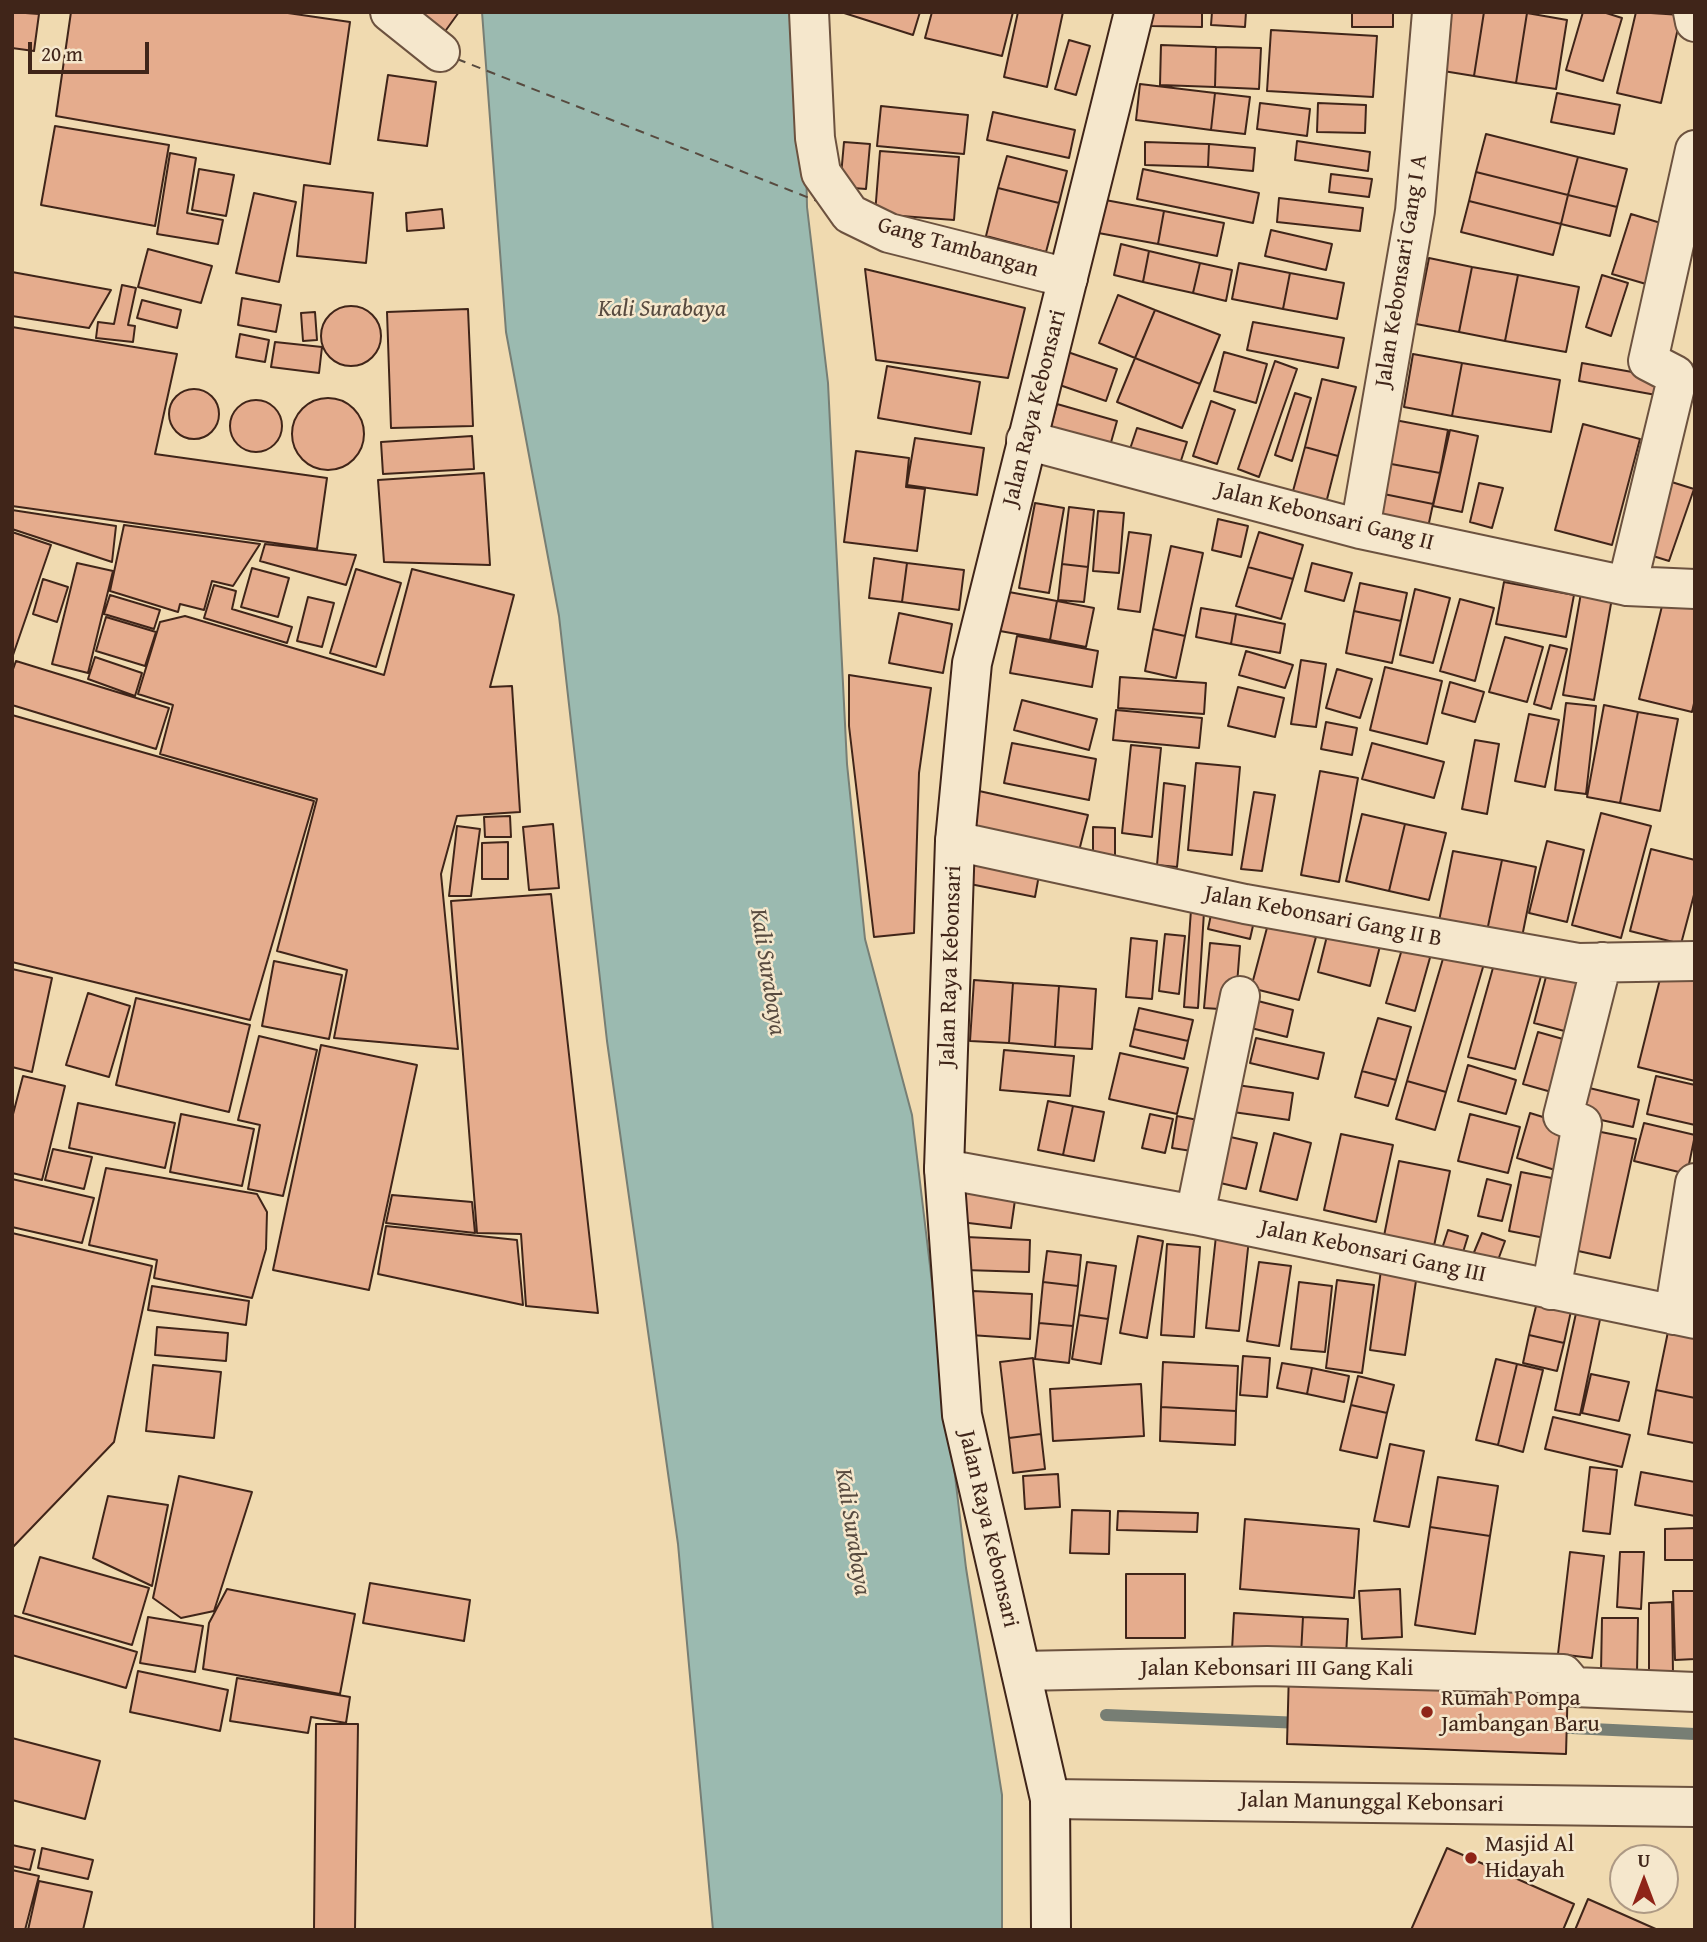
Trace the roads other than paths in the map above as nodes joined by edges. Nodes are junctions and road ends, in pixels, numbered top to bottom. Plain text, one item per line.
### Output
1 (390, 12) edge
2 (809, 12) edge
3 (1134, 12) edge
4 (1432, 12) edge
5 (1693, 12) edge
6 (1695, 22) edge
7 (440, 52) dead end
8 (1695, 150) edge
9 (1068, 278) junction
10 (1026, 440) junction
11 (1360, 529) junction
12 (1627, 586) junction
13 (1695, 589) edge
14 (955, 841) junction
15 (1695, 961) edge
16 (1602, 962) junction
17 (1240, 996) dead end
18 (944, 1169) junction
19 (1695, 1183) edge
20 (1195, 1215) junction
21 (1551, 1290) junction
22 (1684, 1317) edge
23 (1021, 1671) junction
24 (1695, 1692) edge
25 (1050, 1799) junction
26 (1695, 1807) edge
27 (1051, 1930) edge

1 - 7 street
2 - 9 street, Gang Tambangan
3 - 9 street, Jalan Raya Kebonsari
4 - 11 street, Jalan Kebonsari Gang I A
5 - 6 street
8 - 12 street
9 - 10 street, Jalan Raya Kebonsari
10 - 11 street, Jalan Kebonsari Gang II
10 - 14 street, Jalan Raya Kebonsari
11 - 12 street, Jalan Kebonsari Gang II
12 - 13 street, Jalan Kebonsari Gang II
14 - 16 street, Jalan Kebonsari Gang II B
14 - 18 street, Jalan Raya Kebonsari
15 - 16 street, Jalan Kebonsari Gang II B
16 - 21 street
17 - 20 street
18 - 20 street, Jalan Kebonsari Gang III
18 - 23 street, Jalan Raya Kebonsari
19 - 22 street, Jalan Kebonsari Gang III
20 - 21 street, Jalan Kebonsari Gang III
21 - 22 street, Jalan Kebonsari Gang III
23 - 24 street, Jalan Kebonsari III Gang Kali
23 - 25 street, Jalan Raya Kebonsari
25 - 26 street, Jalan Manunggal Kebonsari
25 - 27 street, Jalan Raya Kebonsari

